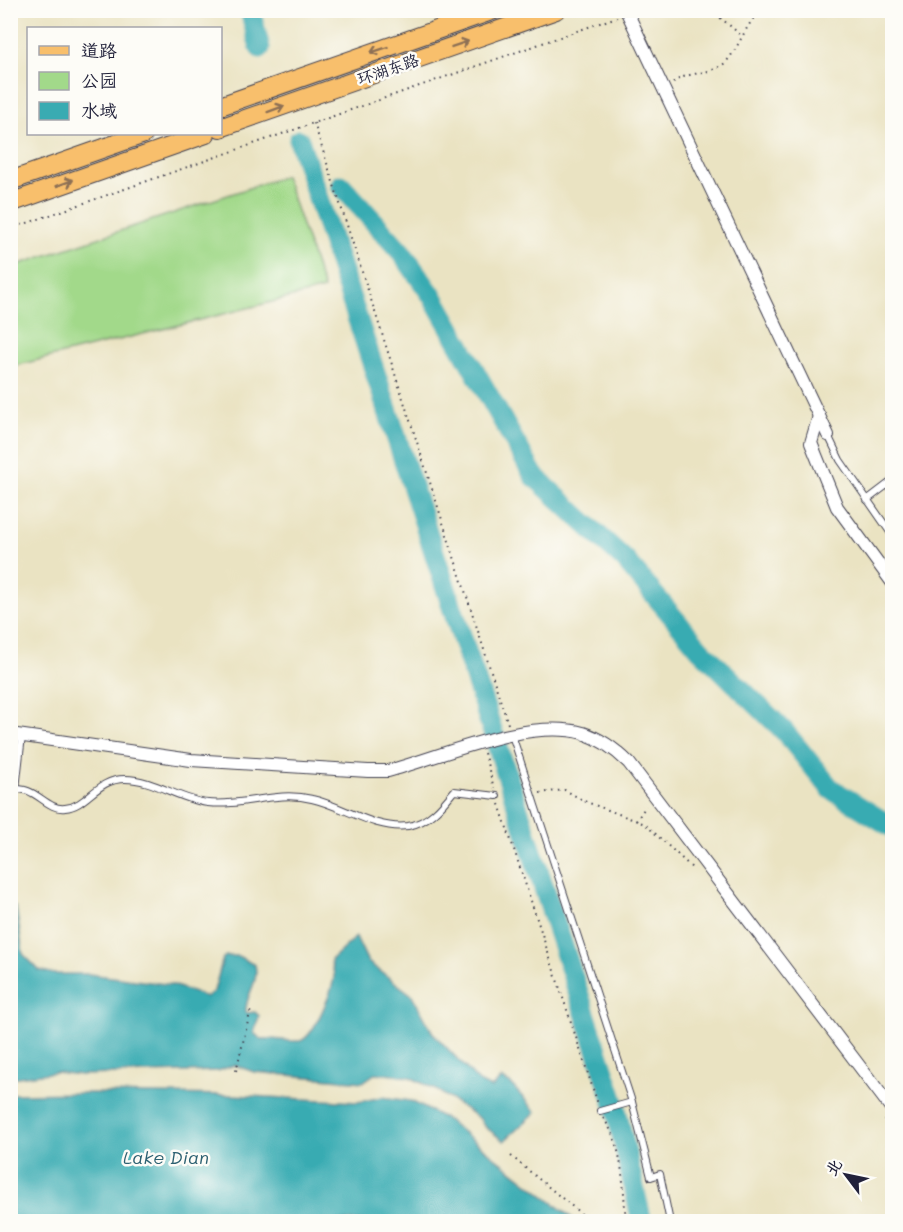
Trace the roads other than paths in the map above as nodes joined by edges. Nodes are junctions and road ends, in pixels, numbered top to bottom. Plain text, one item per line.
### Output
1 (494, 10) edge
2 (556, 10) edge
3 (626, 12) edge
4 (222, 105) edge
5 (222, 127) edge
6 (141, 135) edge
7 (203, 135) edge
8 (10, 182) edge
9 (10, 203) edge
10 (819, 416) junction
11 (828, 435) joint
12 (892, 481) edge
13 (867, 500) junction
14 (892, 535) edge
15 (892, 582) edge
16 (16, 735) edge
17 (508, 737) junction
18 (13, 788) edge
19 (496, 796) road end
20 (630, 1102) junction
21 (892, 1108) edge
22 (600, 1111) road end
23 (670, 1221) edge

1 -> 4 main road, 环湖东路
5 -> 2 main road, 环湖东路
3 - 10 street
6 - 8 main road
9 -> 7 main road
10 - 11 street
10 - 15 street
11 - 13 lane
12 - 13 lane
13 - 14 lane
16 - 17 street
16 - 18 lane
17 - 20 lane
17 - 21 street
18 - 19 lane
20 - 22 lane
20 - 23 lane

